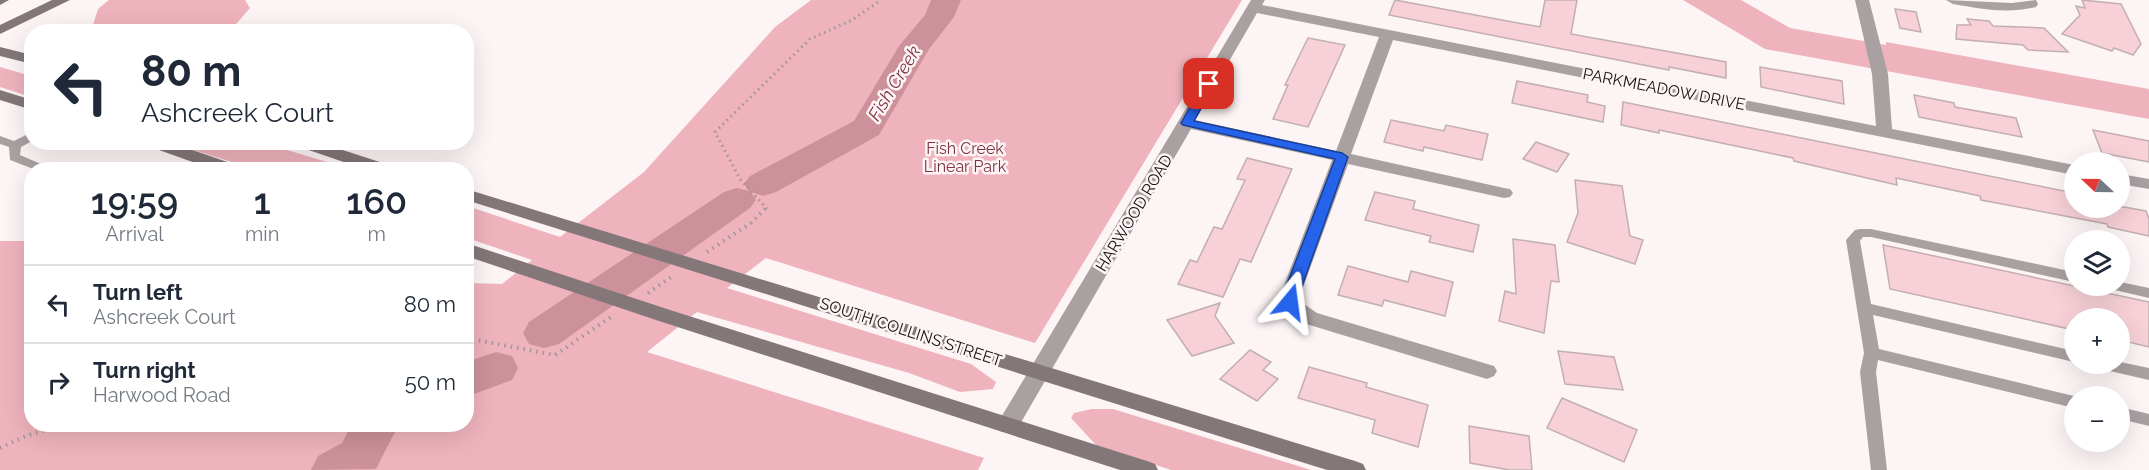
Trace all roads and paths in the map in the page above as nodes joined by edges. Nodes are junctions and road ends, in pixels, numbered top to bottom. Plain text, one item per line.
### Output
1 (63, 0) edge
2 (881, 0) edge
3 (1862, 0) edge
4 (1953, 0) edge
5 (2030, 2) edge
6 (1256, 4) edge
7 (0, 30) edge
8 (1387, 35) junction
9 (0, 51) edge
10 (24, 58) edge
11 (0, 94) edge
12 (24, 102) edge
13 (1187, 123) junction
14 (1884, 132) junction
15 (0, 140) edge
16 (24, 140) edge
17 (15, 145) junction
18 (174, 150) edge
19 (325, 150) edge
20 (1342, 157) junction
21 (27, 162) edge
22 (210, 162) edge
23 (361, 162) edge
24 (2064, 168) edge
25 (2130, 181) edge
26 (2149, 184) edge
27 (1504, 194) dead end
28 (474, 196) edge
29 (474, 252) edge
30 (702, 256) dead end
31 (682, 269) dead end
32 (2064, 275) edge
33 (2130, 289) edge
34 (2149, 293) edge
35 (643, 296) dead end
36 (1864, 308) junction
37 (624, 309) dead end
38 (474, 340) edge
39 (1872, 353) junction
40 (2064, 355) edge
41 (2130, 370) edge
42 (1487, 371) dead end
43 (1039, 373) junction
44 (2149, 374) edge
45 (2064, 400) edge
46 (2130, 415) edge
47 (2149, 420) edge
48 (1008, 425) junction
49 (39, 432) edge
50 (0, 448) edge
51 (1147, 470) edge
52 (1355, 470) edge
53 (1879, 470) edge

1 - 7 main road
2 - 30 path
3 - 14 street
4 - 5 street
6 - 8 street, PARKMEADOW DRIVE
6 - 13 street, HARWOOD ROAD
8 - 14 street, PARKMEADOW DRIVE
8 - 20 street
9 - 10 main road
11 - 12 main road
13 - 20 street
13 - 43 street, HARWOOD ROAD
14 - 24 street, PARKMEADOW DRIVE
15 - 17 lane
16 - 17 lane
17 - 21 lane
18 - 22 main road
19 - 23 main road
20 - 27 street
20 - 42 street
25 - 26 street
28 - 43 main road, SOUTH COLLINS STREET
29 - 48 main road
31 - 35 path
32 - 36 lane
33 - 34 lane
36 - 39 lane
36 - 40 lane
37 - 38 path
39 - 45 lane
39 - 53 lane
41 - 44 lane
43 - 48 street, HARWOOD ROAD
43 - 52 main road, SOUTH COLLINS STREET
46 - 47 lane
48 - 51 main road
49 - 50 path

